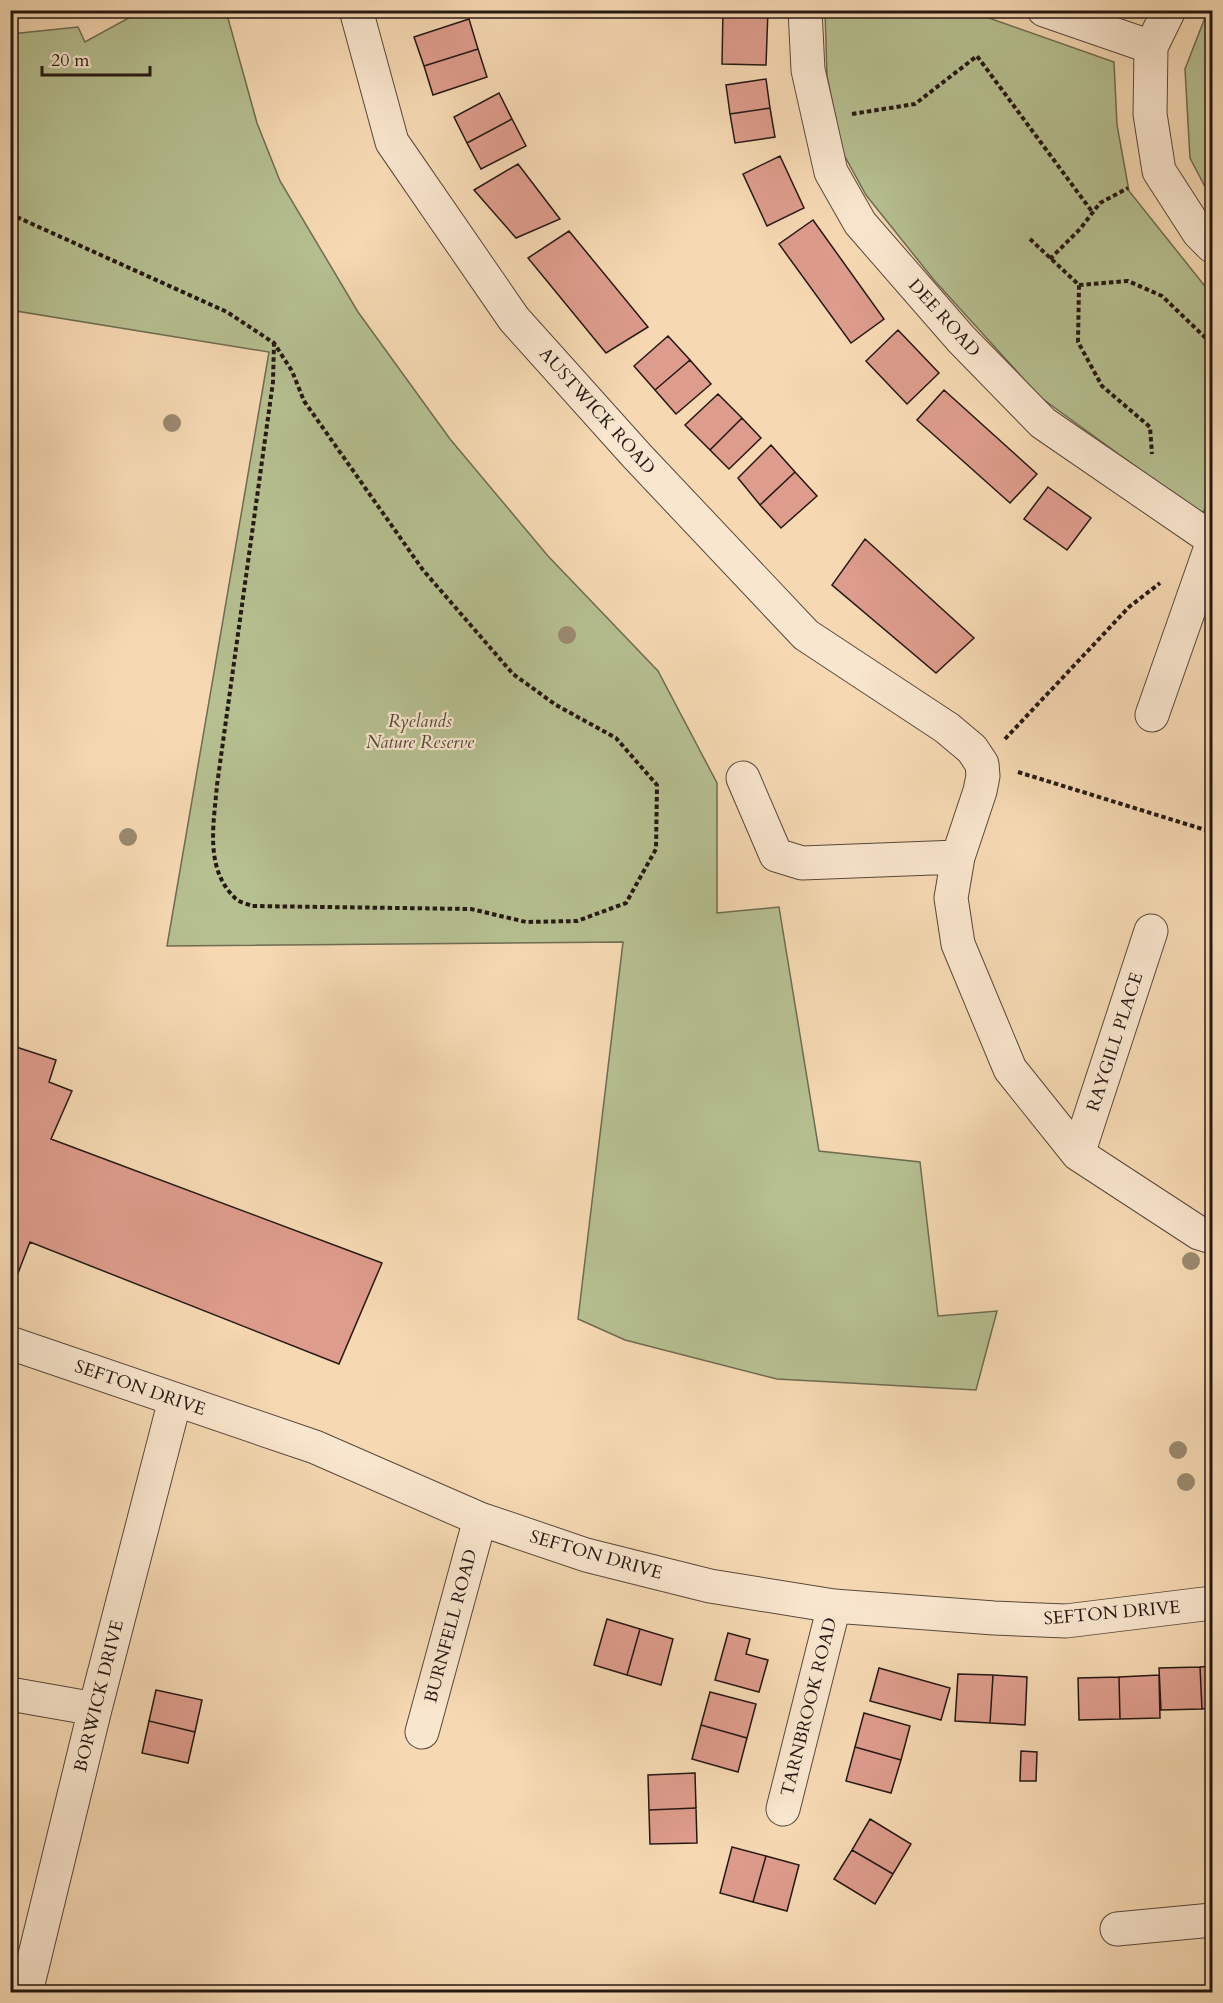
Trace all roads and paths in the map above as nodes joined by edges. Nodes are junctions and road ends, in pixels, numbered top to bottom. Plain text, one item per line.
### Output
1 (356, 10) edge
2 (805, 10) edge
3 (1044, 10) edge
4 (1169, 10) edge
5 (1150, 47) junction
6 (819, 118) junction
7 (1100, 203) dead end
8 (1093, 213) junction
9 (10, 214) edge
10 (1030, 239) dead end
11 (1212, 246) edge
12 (1050, 259) junction
13 (1079, 285) junction
14 (274, 343) junction
15 (1212, 344) edge
16 (1150, 427) dead end
17 (1212, 539) edge
18 (1212, 544) edge
19 (1166, 578) dead end
20 (1152, 715) dead end
21 (982, 764) junction
22 (742, 778) dead end
23 (1212, 832) edge
24 (958, 857) junction
25 (1151, 931) dead end
26 (1078, 1154) junction
27 (1212, 1237) edge
28 (10, 1343) edge
29 (175, 1400) junction
30 (480, 1519) junction
31 (1212, 1603) edge
32 (834, 1606) junction
33 (10, 1694) edge
34 (95, 1709) junction
35 (422, 1732) dead end
36 (783, 1809) dead end
37 (1212, 1920) edge
38 (1117, 1929) dead end
39 (26, 1992) edge

1 - 21 street, AUSTWICK ROAD
2 - 6 street, DEE ROAD
3 - 5 street
4 - 5 street
5 - 11 street
6 - 8 path
6 - 17 street, DEE ROAD
7 - 8 path
8 - 12 path
9 - 14 path
10 - 12 path
12 - 13 path
13 - 15 path
13 - 16 path
14 - 14 path
18 - 20 street
19 - 21 path
21 - 23 path
21 - 24 street
22 - 24 street
24 - 26 street
25 - 26 street, RAYGILL PLACE
26 - 27 street
28 - 29 street, SEFTON DRIVE
29 - 30 street, SEFTON DRIVE
29 - 34 street, BORWICK DRIVE
30 - 32 street, SEFTON DRIVE
30 - 35 street, BURNFELL ROAD
31 - 32 street, SEFTON DRIVE
32 - 36 street, TARNBROOK ROAD
33 - 34 street
34 - 39 street, BORWICK DRIVE
37 - 38 street

